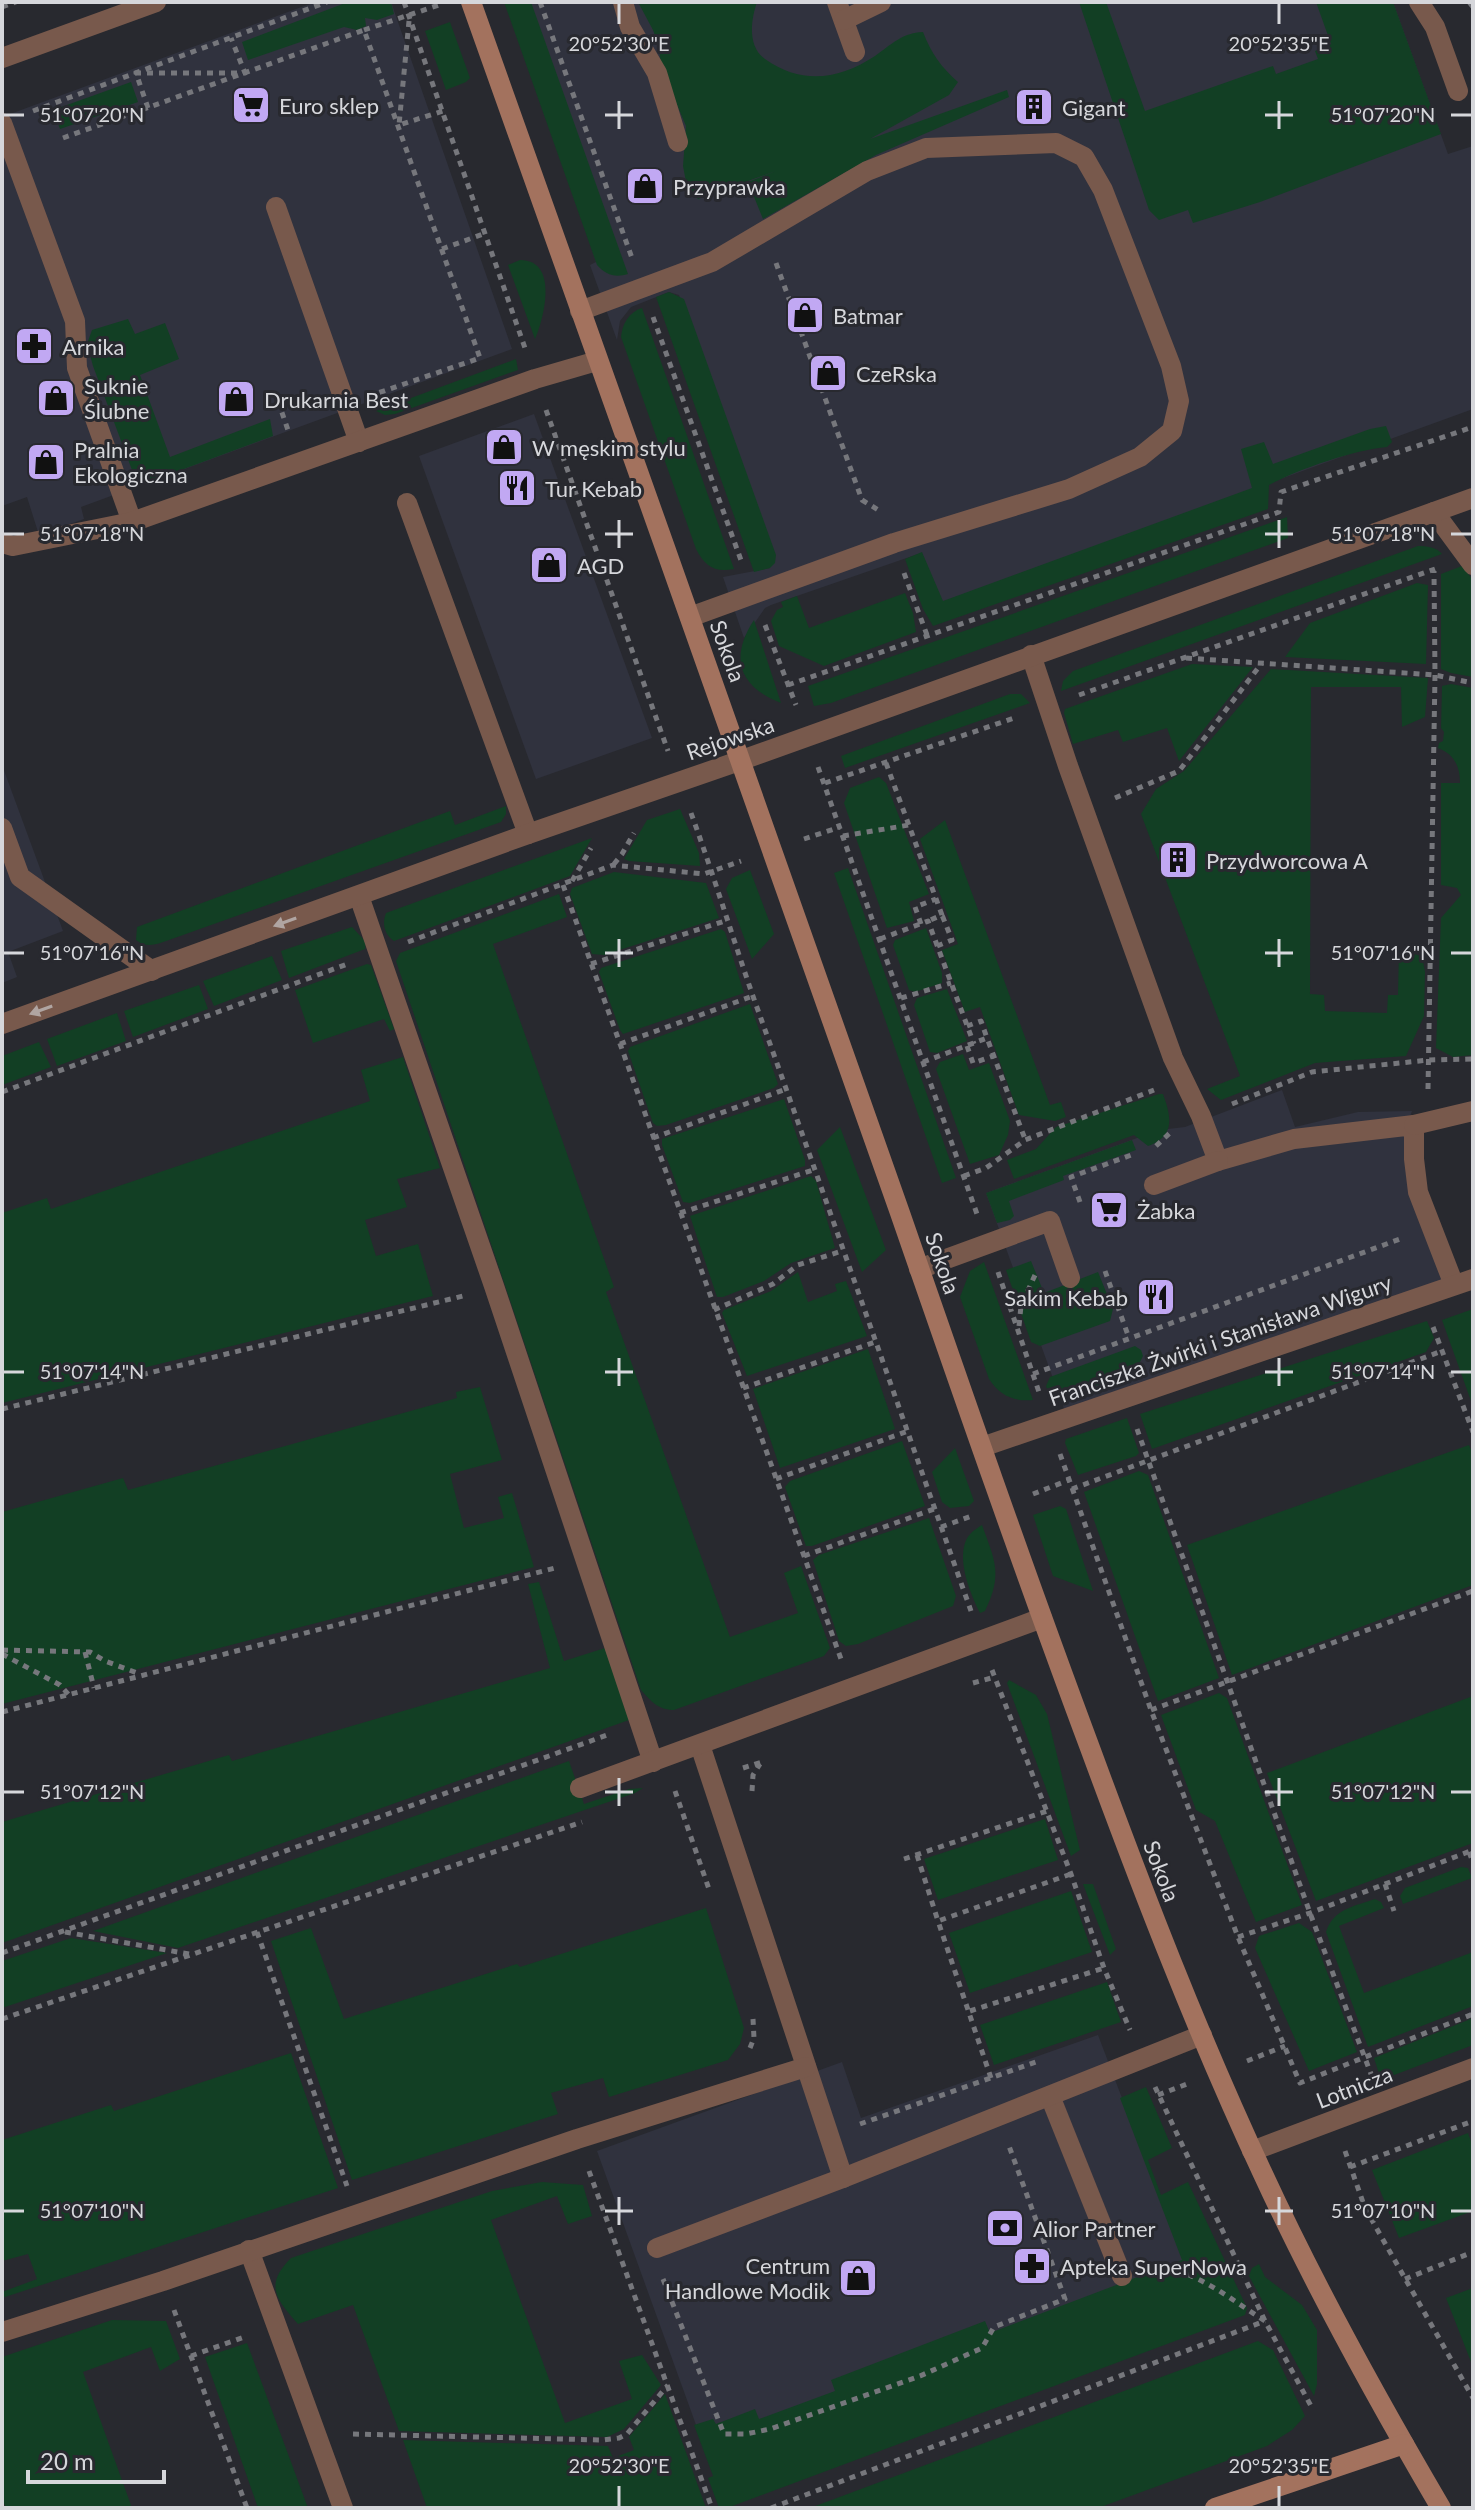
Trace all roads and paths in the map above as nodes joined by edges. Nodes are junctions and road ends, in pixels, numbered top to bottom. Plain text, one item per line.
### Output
1 (16, 2) edge
2 (156, 2) edge
3 (327, 2) edge
4 (471, 2) edge
5 (623, 2) edge
6 (881, 2) edge
7 (1419, 2) edge
8 (1469, 2) edge
9 (446, 3) edge
10 (2, 7) edge
11 (1473, 7) edge
12 (840, 11) edge
13 (409, 16) junction
14 (364, 30) junction
15 (231, 38) junction
16 (855, 52) dead end
17 (2, 58) edge
18 (136, 73) junction
19 (245, 73) junction
20 (1458, 91) dead end
21 (148, 108) junction
22 (443, 111) dead end
23 (32, 112) dead end
24 (2, 123) edge
25 (399, 125) junction
26 (63, 138) dead end
27 (678, 142) dead end
28 (276, 207) dead end
29 (765, 232) junction
30 (486, 233) dead end
31 (442, 249) junction
32 (580, 311) junction
33 (597, 361) junction
34 (278, 401) dead end
35 (346, 405) junction
36 (1473, 427) edge
37 (289, 434) dead end
38 (359, 442) junction
39 (1473, 498) edge
40 (407, 503) dead end
41 (1434, 512) junction
42 (132, 522) junction
43 (2, 543) edge
44 (894, 543) junction
45 (1469, 561) edge
46 (1434, 570) junction
47 (690, 617) junction
48 (927, 635) junction
49 (1031, 655) junction
50 (1181, 658) junction
51 (1262, 663) junction
52 (1435, 675) junction
53 (1473, 683) edge
54 (788, 685) dead end
55 (1047, 706) junction
56 (742, 760) junction
57 (886, 763) junction
58 (678, 782) junction
59 (825, 783) dead end
60 (1084, 811) junction
61 (909, 825) junction
62 (840, 827) dead end
63 (2, 828) edge
64 (528, 834) junction
65 (843, 836) dead end
66 (773, 849) junction
67 (713, 871) junction
68 (563, 885) junction
69 (359, 896) junction
70 (936, 899) junction
71 (942, 915) junction
72 (728, 920) junction
73 (924, 922) junction
74 (880, 939) dead end
75 (937, 946) junction
76 (379, 952) junction
77 (591, 964) junction
78 (152, 971) junction
79 (951, 983) junction
80 (753, 996) junction
81 (901, 998) dead end
82 (2, 1024) edge
83 (967, 1026) junction
84 (987, 1038) junction
85 (620, 1044) junction
86 (970, 1045) junction
87 (993, 1056) junction
88 (1473, 1059) edge
89 (1429, 1060) junction
90 (923, 1062) dead end
91 (1166, 1084) dead end
92 (786, 1089) junction
93 (2, 1092) edge
94 (1473, 1111) edge
95 (1201, 1116) junction
96 (1414, 1125) junction
97 (653, 1138) junction
98 (1025, 1140) junction
99 (1134, 1154) dead end
100 (1218, 1161) junction
101 (816, 1169) junction
102 (964, 1176) dead end
103 (1154, 1185) dead end
104 (1081, 1204) dead end
105 (680, 1214) junction
106 (1431, 1227) junction
107 (842, 1251) junction
108 (1041, 1263) dead end
109 (1102, 1263) dead end
110 (919, 1269) junction
111 (1070, 1278) dead end
112 (1464, 1282) edge
113 (1422, 1297) junction
114 (447, 1300) dead end
115 (714, 1310) junction
116 (1018, 1330) dead end
117 (1129, 1338) junction
118 (875, 1342) junction
119 (1442, 1351) junction
120 (1033, 1374) dead end
121 (743, 1388) junction
122 (2, 1409) edge
123 (1473, 1413) edge
124 (1470, 1423) junction
125 (908, 1431) junction
126 (1473, 1432) edge
127 (1139, 1435) dead end
128 (1056, 1443) dead end
129 (982, 1447) junction
130 (1148, 1460) junction
131 (776, 1479) junction
132 (1069, 1480) junction
133 (1072, 1489) junction
134 (1027, 1496) dead end
135 (934, 1509) junction
136 (977, 1514) dead end
137 (941, 1527) junction
138 (804, 1556) junction
139 (544, 1571) dead end
140 (1473, 1591) edge
141 (1042, 1618) junction
142 (980, 1640) junction
143 (2, 1652) edge
144 (85, 1652) junction
145 (142, 1675) junction
146 (995, 1677) junction
147 (1229, 1682) junction
148 (969, 1684) dead end
149 (851, 1687) junction
150 (94, 1688) junction
151 (69, 1695) junction
152 (1151, 1710) junction
153 (2, 1712) edge
154 (641, 1723) junction
155 (700, 1745) junction
156 (766, 1754) dead end
157 (653, 1762) junction
158 (762, 1762) junction
159 (711, 1779) junction
160 (580, 1788) dead end
161 (675, 1791) junction
162 (661, 1795) dead end
163 (752, 1802) dead end
164 (1047, 1811) junction
165 (590, 1819) dead end
166 (1471, 1851) edge
167 (917, 1855) junction
168 (904, 1859) dead end
169 (1473, 1862) edge
170 (1071, 1874) junction
171 (1385, 1884) junction
172 (714, 1905) dead end
173 (1394, 1911) dead end
174 (1310, 1913) junction
175 (938, 1921) junction
176 (62, 1932) junction
177 (257, 1932) junction
178 (1238, 1937) junction
179 (2, 1953) edge
180 (190, 1955) junction
181 (1104, 1968) junction
182 (748, 2006) dead end
183 (970, 2011) junction
184 (1473, 2014) edge
185 (2, 2019) edge
186 (1129, 2028) junction
187 (1115, 2033) dead end
188 (1202, 2035) junction
189 (1285, 2046) junction
190 (749, 2051) dead end
191 (1365, 2057) junction
192 (1046, 2058) dead end
193 (1142, 2059) junction
194 (1239, 2064) dead end
195 (806, 2067) junction
196 (1473, 2068) edge
197 (991, 2078) junction
198 (1193, 2081) dead end
199 (1158, 2095) junction
200 (1050, 2096) junction
201 (1382, 2102) junction
202 (853, 2111) dead end
203 (1473, 2121) edge
204 (1062, 2127) junction
205 (577, 2139) junction
206 (1341, 2141) dead end
207 (1252, 2151) junction
208 (1350, 2167) junction
209 (843, 2178) junction
210 (356, 2213) junction
211 (657, 2248) joint
212 (249, 2250) junction
213 (1473, 2252) edge
214 (1122, 2276) joint
215 (1405, 2279) junction
216 (163, 2281) junction
217 (1265, 2321) junction
218 (277, 2326) junction
219 (2, 2332) edge
220 (191, 2356) junction
221 (668, 2385) junction
222 (1473, 2398) edge
223 (1311, 2406) dead end
224 (316, 2433) junction
225 (1404, 2444) junction
226 (247, 2508) edge
227 (343, 2508) edge
228 (712, 2508) edge
229 (771, 2508) edge
230 (1215, 2508) edge
231 (1441, 2508) edge

1 - 10 path
2 - 17 street
3 - 15 path
4 - 32 street, Sokola
5 - 27 street
6 - 12 street
7 - 20 street
8 - 11 path
9 - 13 path
12 - 16 street
13 - 14 path
13 - 25 path
14 - 19 path
14 - 25 path
15 - 18 path
15 - 19 path
18 - 19 path
18 - 21 path
18 - 23 path
19 - 21 path
21 - 26 path
22 - 25 path
24 - 42 street
25 - 31 path
28 - 35 street
29 - 32 street
29 - 44 path
29 - 44 street
30 - 31 path
31 - 35 path
32 - 33 street, Sokola
33 - 38 street
33 - 47 street, Sokola
34 - 37 path
35 - 38 street
36 - 48 path
38 - 42 street
39 - 41 street, Rejowska
40 - 64 street
41 - 45 street
41 - 49 street, Rejowska
42 - 43 street
44 - 47 street
44 - 48 path
45 - 46 path
46 - 50 path
46 - 52 path
47 - 56 street, Sokola
48 - 54 path
49 - 55 street
49 - 56 street, Rejowska
50 - 51 path
50 - 55 path
51 - 52 path
51 - 60 path
52 - 53 path
52 - 89 path
55 - 57 path
55 - 60 street
56 - 58 street, Rejowska
56 - 66 street, Sokola
57 - 59 path
57 - 61 path
58 - 64 street, Rejowska
58 - 67 path
60 - 95 street
61 - 65 path
61 - 70 path
62 - 66 path
63 - 78 street
64 - 69 street, Rejowska
66 - 67 path
66 - 110 street, Sokola
67 - 68 path
67 - 72 path
68 - 76 path
68 - 77 path
69 - 76 street
69 -> 78 street, Rejowska
70 - 71 path
70 - 73 path
71 - 73 path
71 - 75 path
72 - 77 path
72 - 80 path
73 - 74 path
73 - 75 path
75 - 79 path
76 - 93 path
76 - 154 street
77 - 85 path
78 -> 82 street, Rejowska
79 - 81 path
79 - 83 path
80 - 85 path
80 - 92 path
83 - 84 path
83 - 86 path
84 - 86 path
84 - 87 path
85 - 97 path
86 - 87 path
86 - 90 path
87 - 98 path
88 - 89 path
89 - 95 path
89 - 96 path
91 - 98 path
92 - 97 path
92 - 101 path
94 - 96 street
95 - 100 street
96 - 100 street
96 - 106 street
97 - 105 path
98 - 102 path
99 - 104 path
100 - 103 street
101 - 105 path
101 - 107 path
105 - 115 path
106 - 112 street
106 - 117 path
107 - 115 path
107 - 118 path
108 - 116 path
109 - 117 path
110 - 111 street
110 - 129 street, Sokola
112 - 113 street, Franciszka Żwirki i Stanisława Wigury
113 - 119 path
113 - 129 street, Franciszka Żwirki i Stanisława Wigury
114 - 122 path
115 - 121 path
117 - 120 path
118 - 121 path
118 - 125 path
119 - 124 path
119 - 130 path
121 - 131 path
123 - 124 path
124 - 126 path
125 - 131 path
125 - 135 path
127 - 130 path
128 - 132 path
129 - 141 street, Sokola
130 - 133 path
130 - 147 path
131 - 138 path
132 - 133 path
132 - 134 path
133 - 152 path
135 - 137 path
135 - 138 path
136 - 137 path
137 - 142 path
138 - 149 path
139 - 145 path
140 - 147 path
141 - 142 street
141 - 188 street, Sokola
142 - 146 path
142 - 149 street
143 - 144 path
143 - 151 path
144 - 145 path
144 - 150 path
145 - 150 path
146 - 148 path
146 - 164 path
147 - 152 path
147 - 174 path
149 - 155 street
150 - 151 path
151 - 153 path
152 - 178 path
154 - 157 street
154 - 176 path
155 - 157 street
155 - 159 street
156 - 158 path
157 - 160 street
158 - 159 path
158 - 163 path
159 - 161 path
159 - 195 street
161 - 162 path
161 - 172 path
164 - 167 path
164 - 170 path
165 - 177 path
166 - 169 path
166 - 171 path
167 - 168 path
167 - 175 path
170 - 175 path
170 - 181 path
171 - 173 path
171 - 174 path
174 - 178 path
174 - 191 path
175 - 183 path
176 - 179 path
176 - 180 path
177 - 180 path
177 - 210 path
178 - 189 path
180 - 185 path
181 - 183 path
181 - 186 path
182 - 190 path
183 - 197 path
184 - 191 path
186 - 187 path
186 - 193 path
188 - 193 street
188 - 207 street, Sokola
189 - 191 path
189 - 194 path
191 - 201 path
192 - 197 path
193 - 199 path
193 - 200 street
195 - 205 street
195 - 209 street
196 - 201 street, Lotnicza
197 - 202 path
198 - 199 path
199 - 217 path
200 - 204 street
200 - 209 street
201 - 207 street, Lotnicza
203 - 208 path
204 - 211 path
204 - 214 street
205 - 210 street
205 - 221 path
206 - 208 path
207 - 225 street, Sokola
208 - 215 path
209 - 211 street
210 - 212 street
212 - 216 street
212 - 218 street
213 - 215 path
214 - 217 path
215 - 222 path
216 - 219 street
216 - 220 path
217 - 223 path
217 - 229 path
218 - 220 path
218 - 224 street
220 - 226 path
221 - 224 path
221 - 228 path
224 - 227 street
225 - 230 street
225 - 231 street, Sokola

